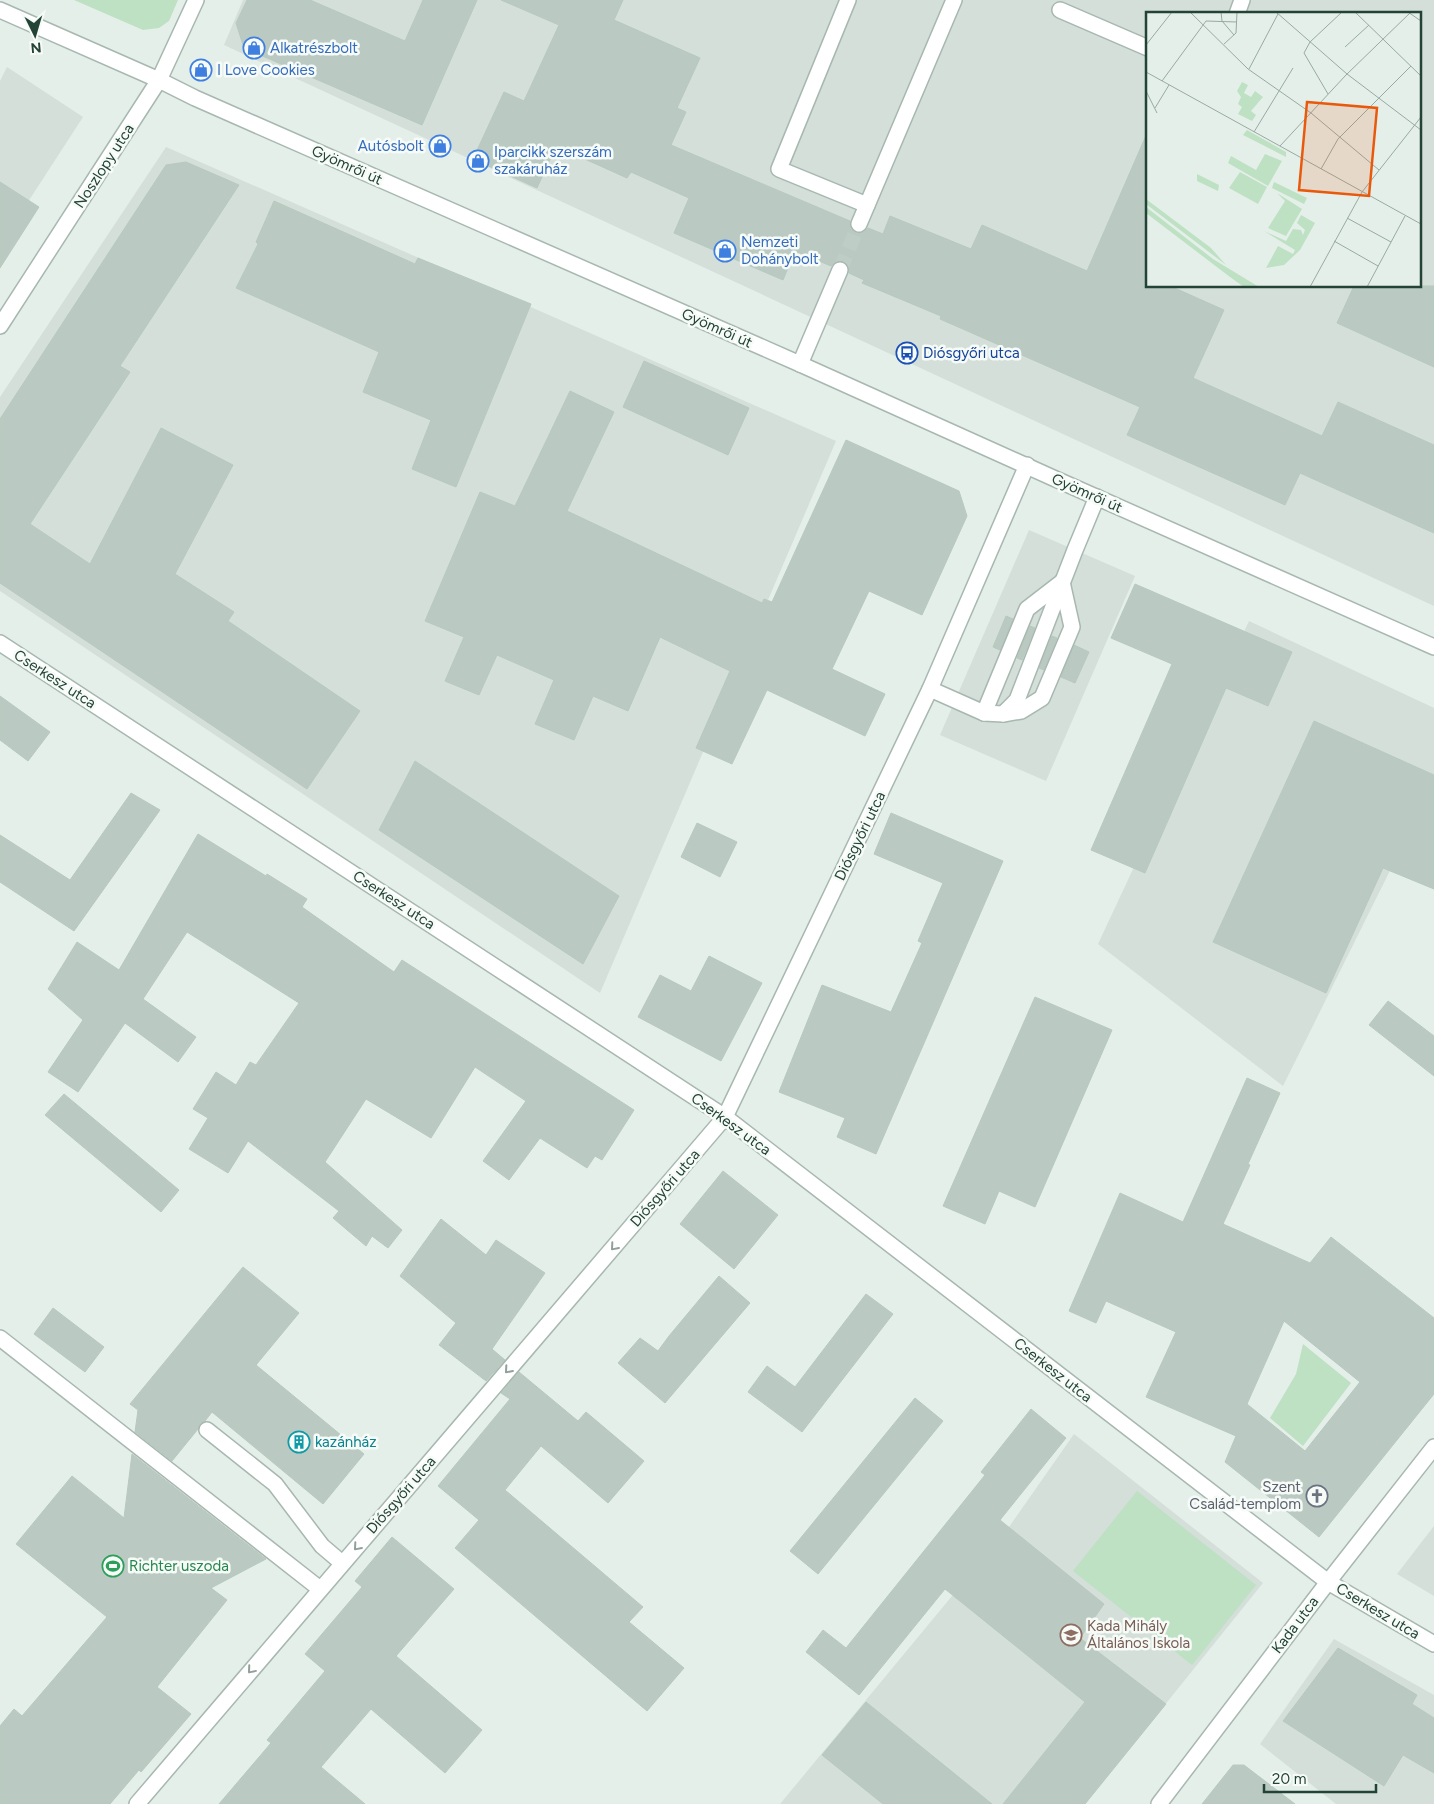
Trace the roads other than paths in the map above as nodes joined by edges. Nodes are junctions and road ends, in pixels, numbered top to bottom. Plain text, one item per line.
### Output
1 (196, 0) edge
2 (848, 0) edge
3 (954, 0) edge
4 (1242, 0) edge
5 (0, 10) edge
6 (1060, 10) dead end
7 (1238, 12) edge
8 (1146, 47) edge
9 (159, 80) junction
10 (867, 205) junction
11 (859, 224) tunnel mouth
12 (840, 270) tunnel mouth
13 (0, 326) edge
14 (800, 364) junction
15 (1027, 465) junction
16 (1098, 498) junction
17 (1062, 582) junction
18 (0, 643) edge
19 (1434, 647) edge
20 (930, 689) junction
21 (984, 713) junction
22 (1003, 714) junction
23 (725, 1117) junction
24 (0, 1338) edge
25 (207, 1430) dead end
26 (1434, 1447) edge
27 (342, 1563) junction
28 (1328, 1582) junction
29 (320, 1589) junction
30 (1434, 1644) edge
31 (137, 1804) edge
32 (1159, 1804) edge

1 - 9 street, Noszlopy utca
2 - 10 street
3 - 10 street
4 - 7 street
5 - 9 street, Gyömrői út
6 - 8 street
9 - 13 street, Noszlopy utca
9 - 14 street, Gyömrői út
10 - 11 street
12 - 14 street
14 - 15 street, Gyömrői út
15 - 16 street, Gyömrői út
15 - 20 street, Diósgyőri utca
16 - 17 street
16 - 19 street, Gyömrői út
17 - 21 street
17 - 22 street
17 - 22 street
18 - 23 street, Cserkesz utca
20 - 21 street
20 - 23 street, Diósgyőri utca
21 - 22 street
23 -> 27 street, Diósgyőri utca
23 - 28 street, Cserkesz utca
24 - 29 street
25 - 27 street
26 - 28 street, Kada utca
27 - 29 street, Diósgyőri utca
28 - 30 street, Cserkesz utca
28 - 32 street, Kada utca
29 -> 31 street, Diósgyőri utca

